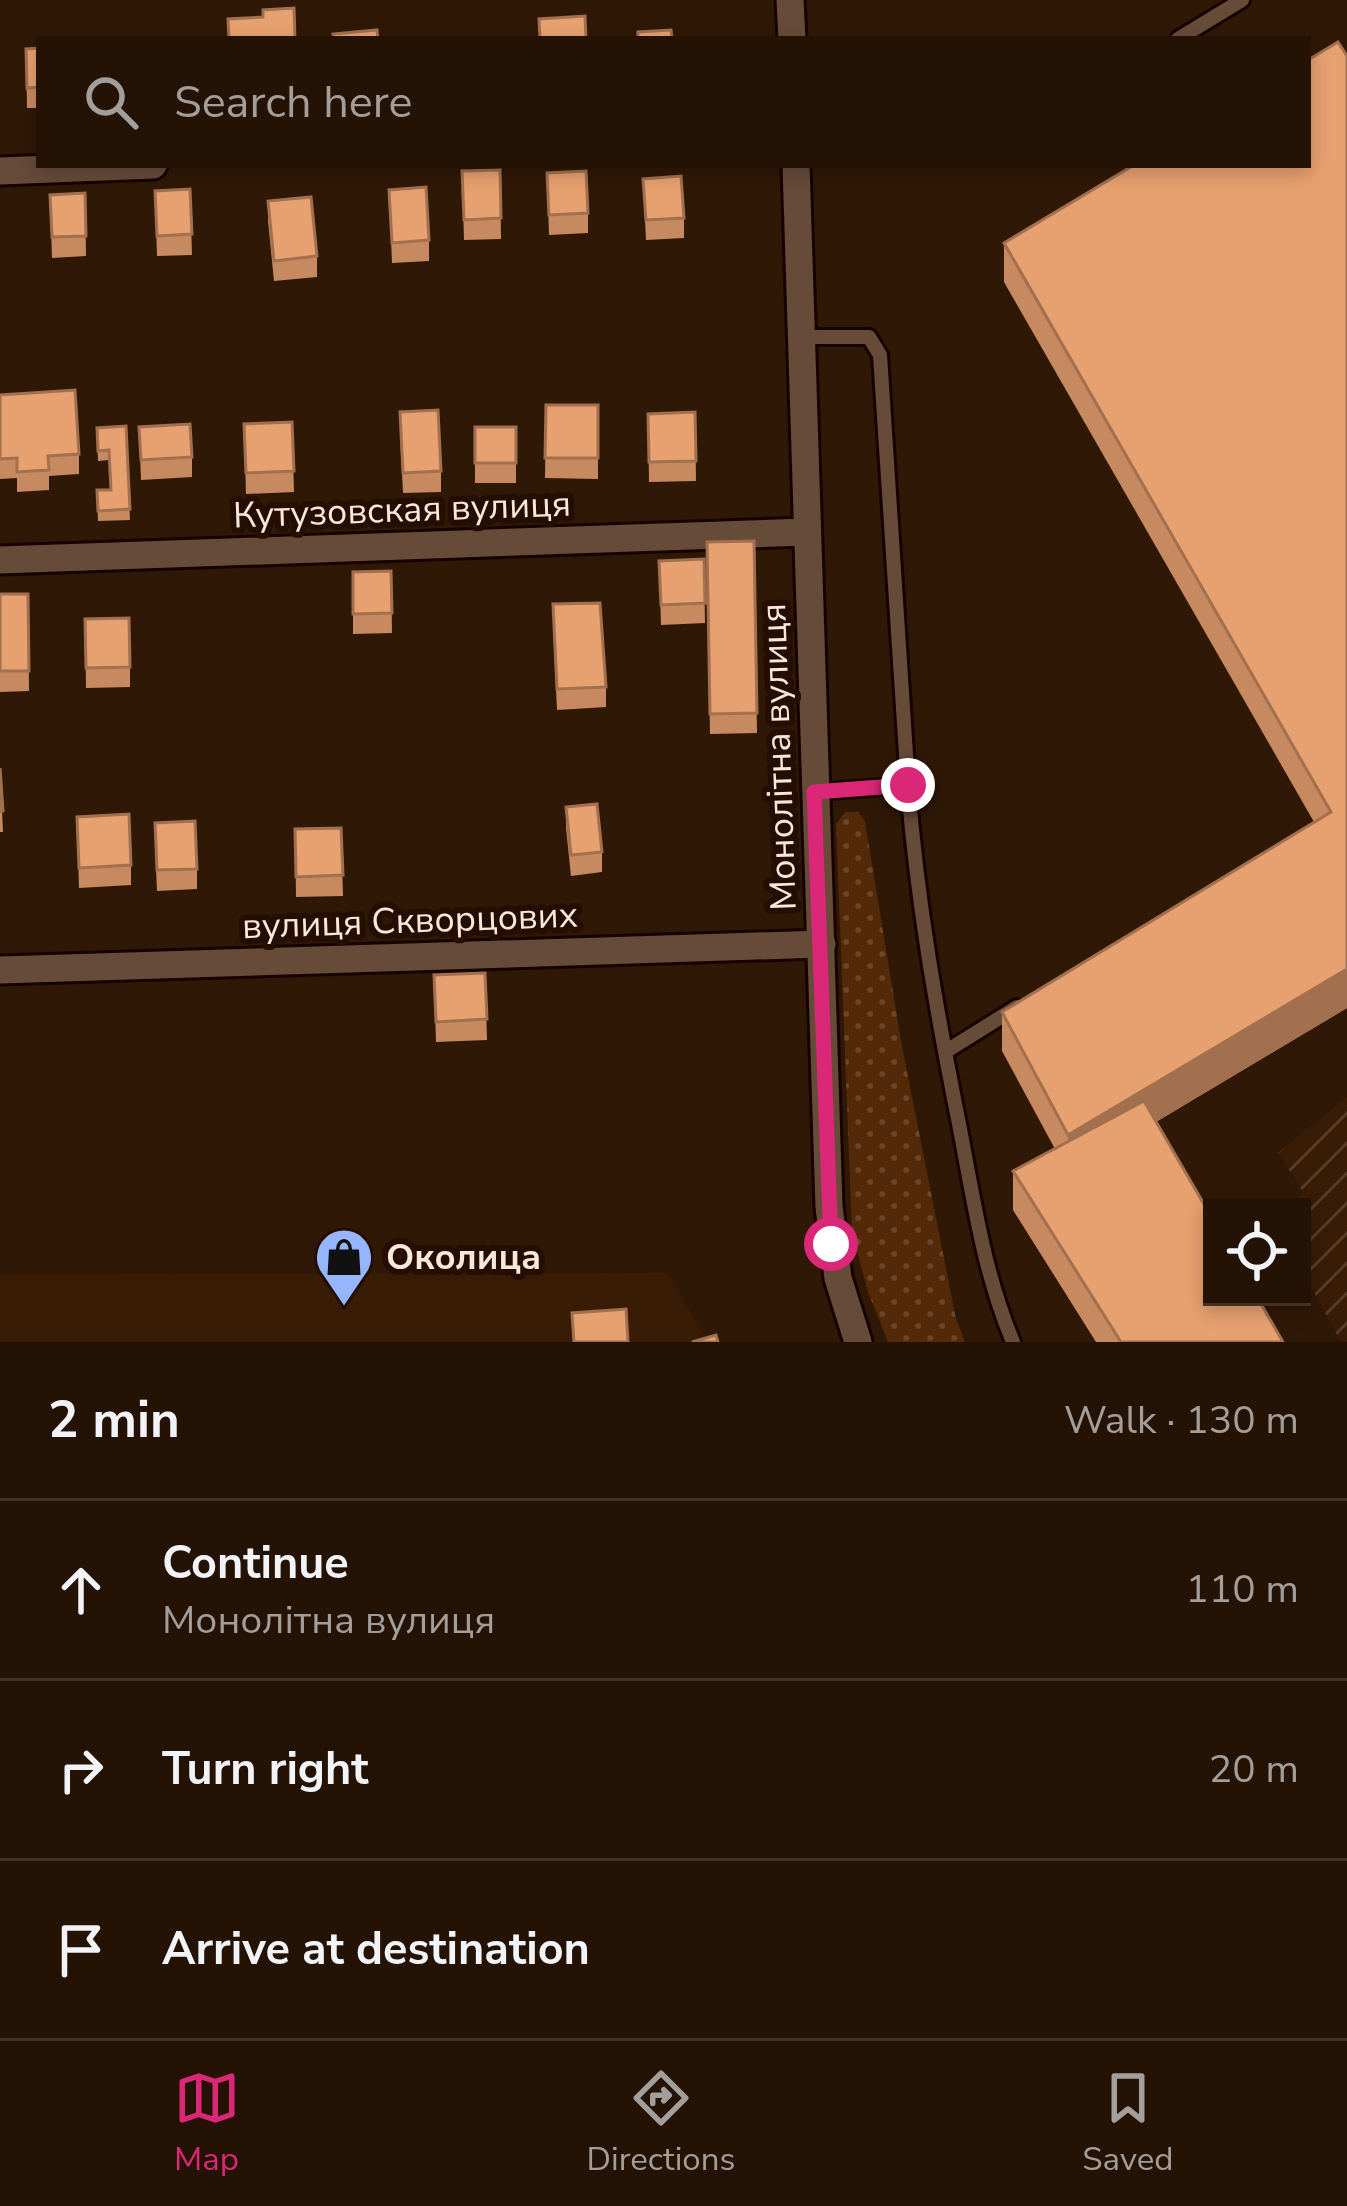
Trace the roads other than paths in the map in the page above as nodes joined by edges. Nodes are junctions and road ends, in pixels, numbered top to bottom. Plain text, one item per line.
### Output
1 (790, 0) edge
2 (1242, 0) edge
3 (791, 36) edge
4 (1183, 36) edge
5 (76, 168) edge
6 (796, 168) edge
7 (0, 171) edge
8 (804, 337) junction
9 (806, 532) junction
10 (0, 560) edge
11 (908, 785) junction
12 (814, 792) junction
13 (822, 944) junction
14 (0, 970) edge
15 (1025, 1002) edge
16 (945, 1052) junction
17 (858, 1342) edge
18 (1012, 1342) edge

1 - 3 street
2 - 4 lane
5 - 7 street
6 - 8 street, Монолітна вулиця
8 - 9 street, Монолітна вулиця
8 - 11 lane
9 - 10 street, Кутузовская вулиця
9 - 12 street, Монолітна вулиця
11 - 12 lane
11 - 16 lane
12 - 13 street, Монолітна вулиця
13 - 14 street, вулиця Скворцових
13 - 17 street, Монолітна вулиця
15 - 16 lane
16 - 18 lane

